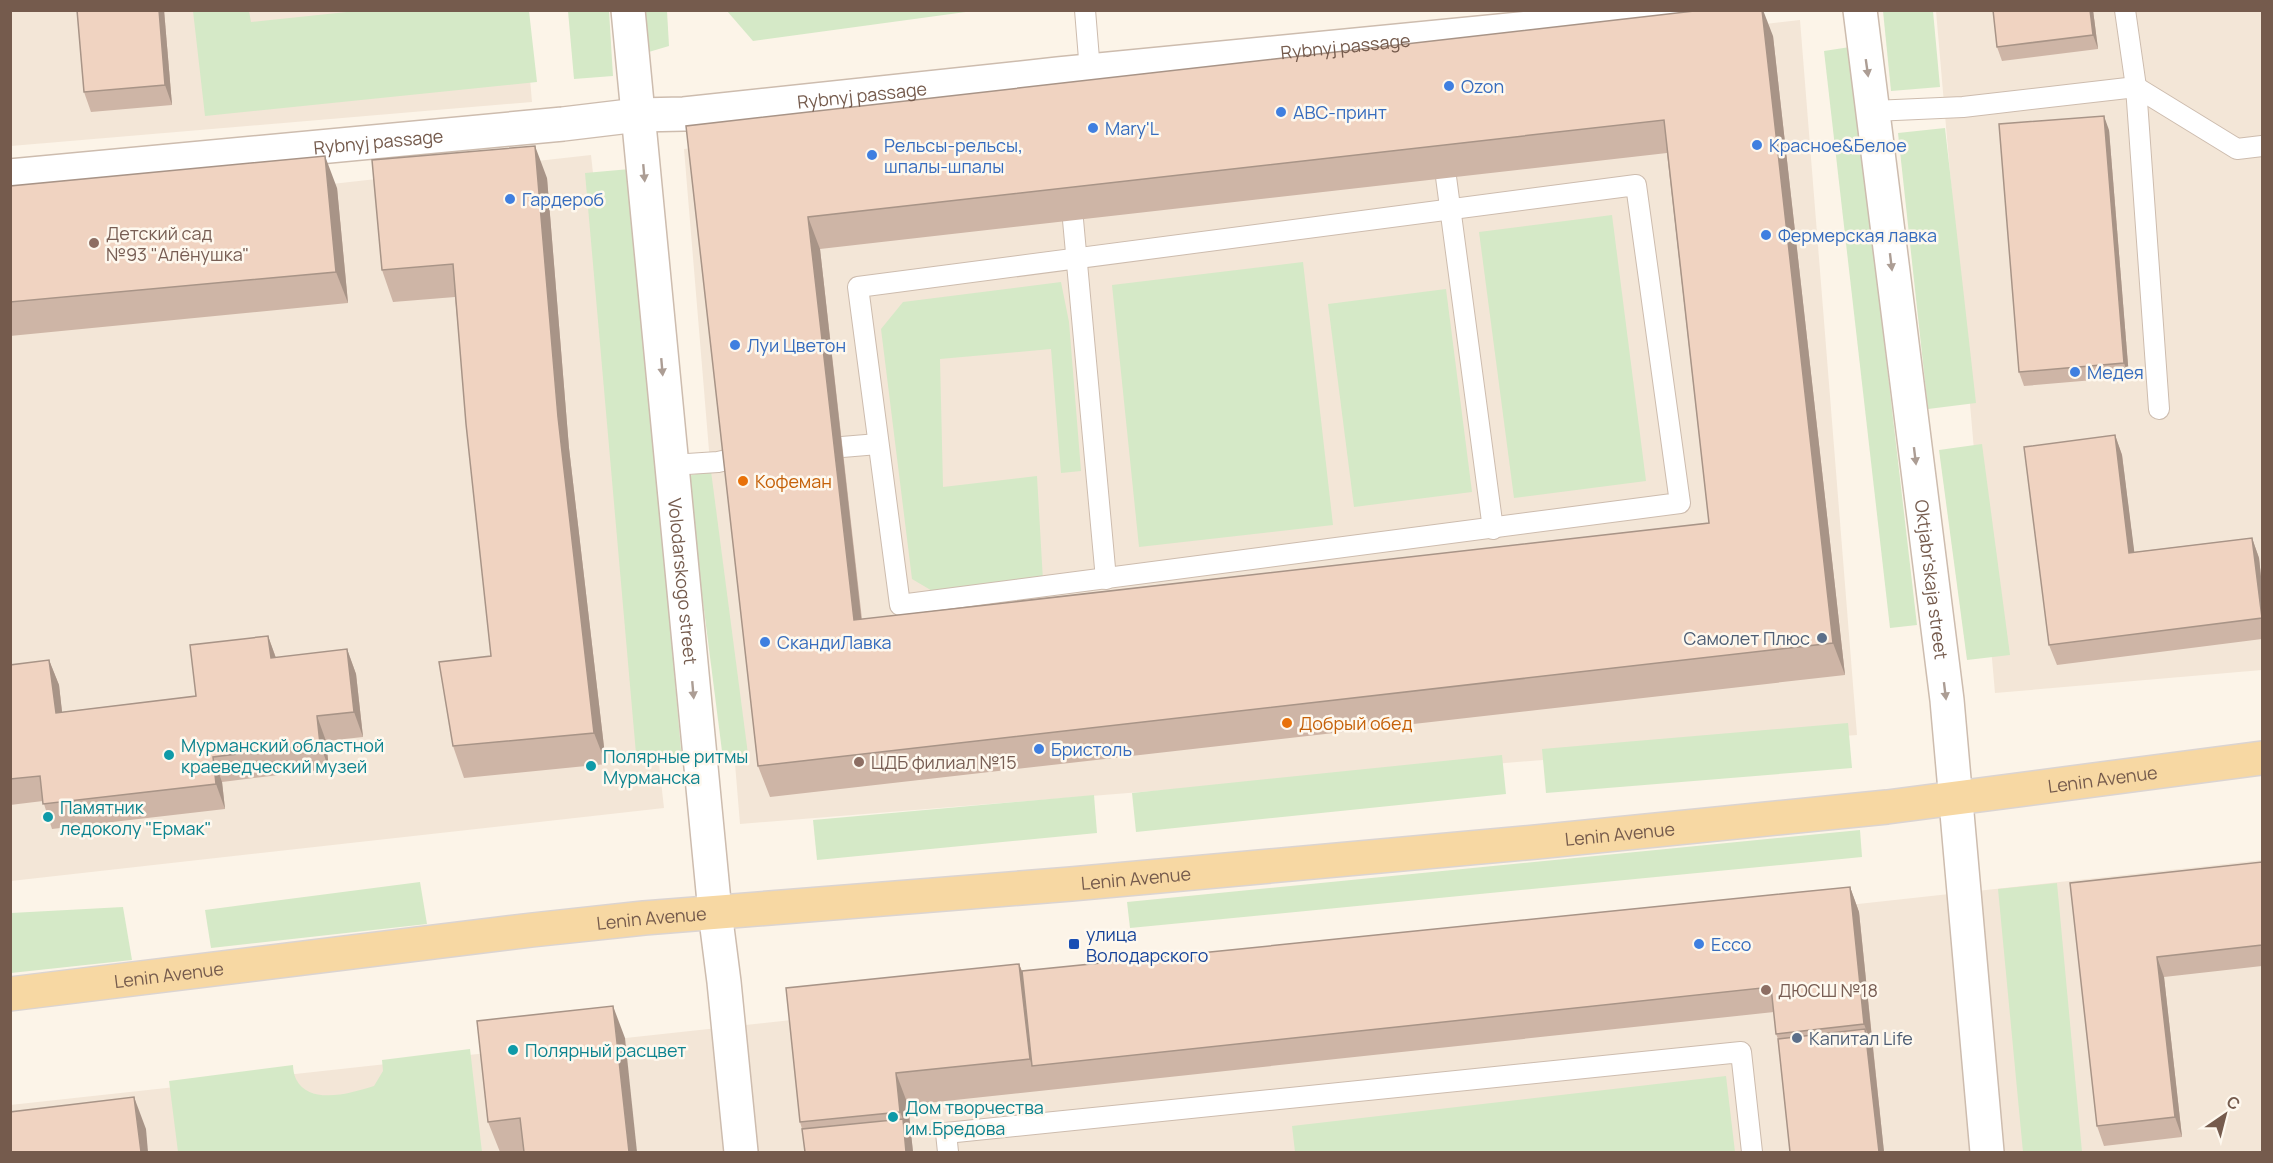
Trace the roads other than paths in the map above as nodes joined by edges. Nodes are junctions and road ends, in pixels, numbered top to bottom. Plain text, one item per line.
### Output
1 (628, 10) edge
2 (1085, 10) edge
3 (1713, 10) edge
4 (1860, 10) edge
5 (2125, 10) edge
6 (1069, 79) junction
7 (2136, 87) junction
8 (1873, 111) junction
9 (638, 115) junction
10 (2262, 146) edge
11 (10, 176) edge
12 (1446, 177) edge
13 (1449, 210) junction
14 (1073, 220) edge
15 (1075, 259) junction
16 (2158, 410) dead end
17 (878, 444) junction
18 (842, 447) dead end
19 (731, 459) edge
20 (672, 465) junction
21 (1493, 529) junction
22 (1106, 579) junction
23 (2262, 758) edge
24 (1956, 798) junction
25 (715, 912) junction
26 (10, 993) edge
27 (741, 1152) edge
28 (948, 1152) edge
29 (1752, 1152) edge
30 (1987, 1152) edge

1 - 9 street, Volodarskogo street
2 - 6 lane
3 - 6 street, Rybnyj passage
4 -> 8 street, Oktjabr'skaja street
5 - 7 lane
6 - 9 street, Rybnyj passage
7 - 8 lane
7 - 10 lane
7 - 16 lane
8 -> 24 street, Oktjabr'skaja street
9 - 11 street, Rybnyj passage
9 -> 20 street, Volodarskogo street
12 - 13 lane
13 - 15 lane
13 - 21 lane
13 - 21 lane
14 - 15 lane
15 - 17 lane
15 - 22 lane
17 - 18 lane
17 - 22 lane
19 - 20 lane
20 -> 25 street, Volodarskogo street
21 - 22 lane
23 - 24 main road, Lenin Avenue
24 - 25 main road, Lenin Avenue
24 - 30 street, Oktjabr'skaja street
25 - 26 main road, Lenin Avenue
25 - 27 street, Volodarskogo street
28 - 29 lane

